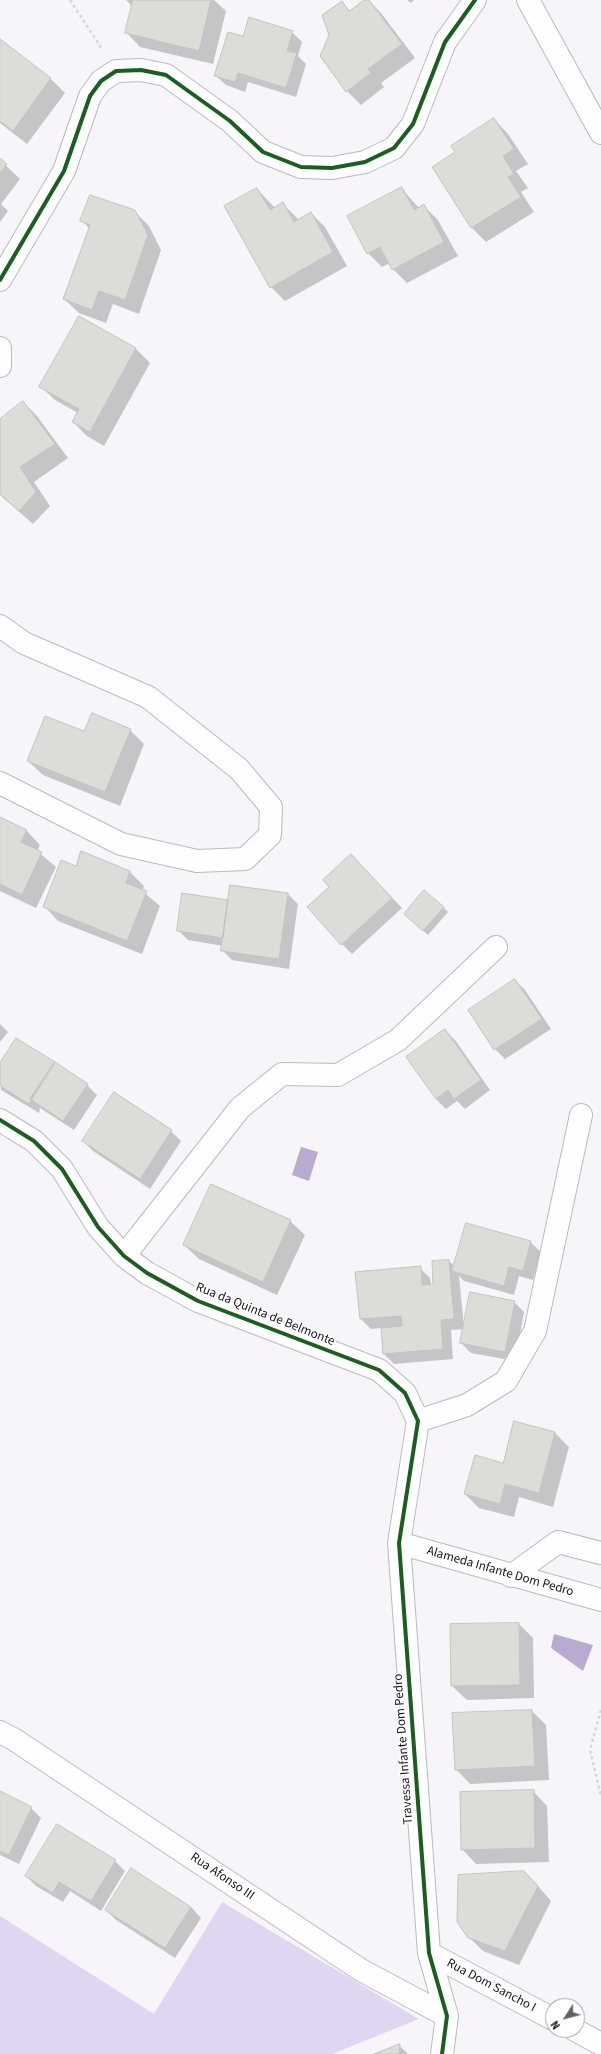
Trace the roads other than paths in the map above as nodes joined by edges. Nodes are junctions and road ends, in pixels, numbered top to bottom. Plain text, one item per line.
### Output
1 (475, 0) edge
2 (528, 0) edge
3 (601, 133) edge
4 (0, 280) edge
5 (0, 348) edge
6 (0, 366) edge
7 (0, 626) edge
8 (0, 784) edge
9 (496, 947) dead end
10 (581, 1115) dead end
11 (0, 1120) edge
12 (124, 1256) junction
13 (418, 1421) junction
14 (399, 1544) junction
15 (601, 1554) edge
16 (511, 1576) junction
17 (601, 1600) edge
18 (0, 1732) edge
19 (429, 1953) junction
20 (545, 2015) edge
21 (447, 2016) junction
22 (585, 2035) edge
23 (601, 2044) edge
24 (442, 2054) edge

1 - 4 street
2 - 3 street
5 - 6 street
7 - 8 street
9 - 12 street
10 - 13 street
11 - 12 street, Rua da Quinta de Belmonte
12 - 13 street, Rua da Quinta de Belmonte
13 - 14 street
14 - 16 street, Alameda Infante Dom Pedro
14 - 19 street, Travessa Infante Dom Pedro
15 - 16 street
16 - 17 street, Alameda Infante Dom Pedro
18 - 21 street, Rua Afonso III
19 - 20 street, Rua Dom Sancho I
19 - 21 street, Travessa Infante Dom Pedro
21 - 24 street
22 - 23 street

